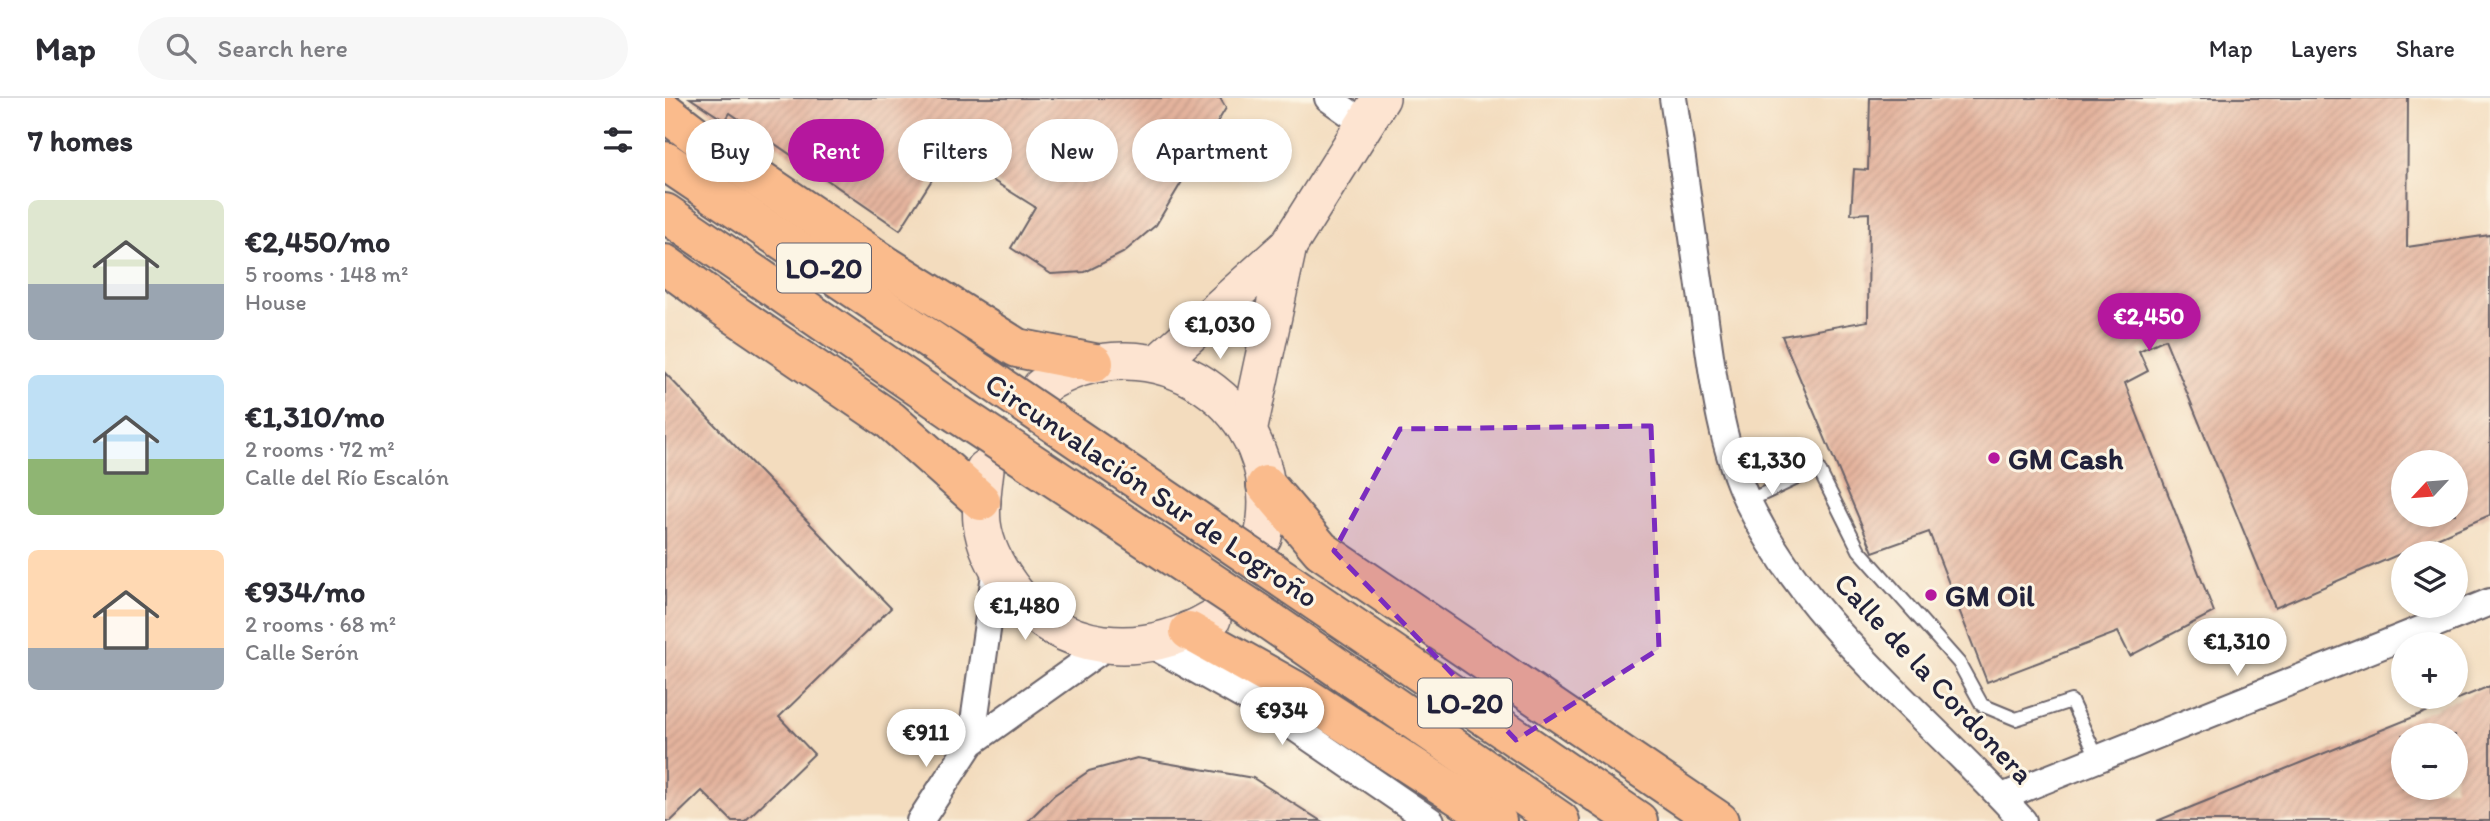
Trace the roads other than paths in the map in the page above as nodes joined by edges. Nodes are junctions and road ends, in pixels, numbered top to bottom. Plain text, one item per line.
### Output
1 (1328, 98) edge
2 (1673, 98) edge
3 (1373, 111) edge
4 (665, 112) edge
5 (665, 160) edge
6 (665, 213) edge
7 (1288, 246) junction
8 (665, 264) edge
9 (1094, 363) junction
10 (1157, 363) junction
11 (1041, 387) dead end
12 (1248, 432) junction
13 (983, 485) joint
14 (1266, 485) junction
15 (1748, 501) junction
16 (1263, 537) dead end
17 (996, 567) junction
18 (2490, 602) edge
19 (1201, 625) joint
20 (1150, 645) junction
21 (1107, 646) junction
22 (971, 743) junction
23 (2098, 759) junction
24 (2002, 797) junction
25 (920, 821) edge
26 (1431, 821) edge
27 (1497, 821) edge
28 (1560, 821) edge
29 (1638, 821) edge
30 (1719, 821) edge
31 (2023, 821) edge

1 - 3 street
2 - 15 street, Calle de la Cordonera
3 - 7 main road
4 - 9 highway
5 - 29 highway, Circunvalación Sur de Logroño / LO-20, bridge
6 - 28 highway, Circunvalación Sur de Logroño / LO-20, bridge
7 - 10 main road
7 - 12 main road
8 - 13 highway
9 - 10 main road
9 - 11 main road
10 - 12 main road
12 - 14 main road
13 - 17 main road
14 - 16 main road
14 - 30 highway
15 - 23 lane
15 - 24 street, Calle de la Cordonera
17 - 21 main road
17 - 22 street
18 - 23 street
19 - 20 main road
19 - 27 highway
20 - 21 main road
20 - 26 street
21 - 22 street
22 - 25 street
23 - 24 street
24 - 31 street, Calle de la Cordonera

